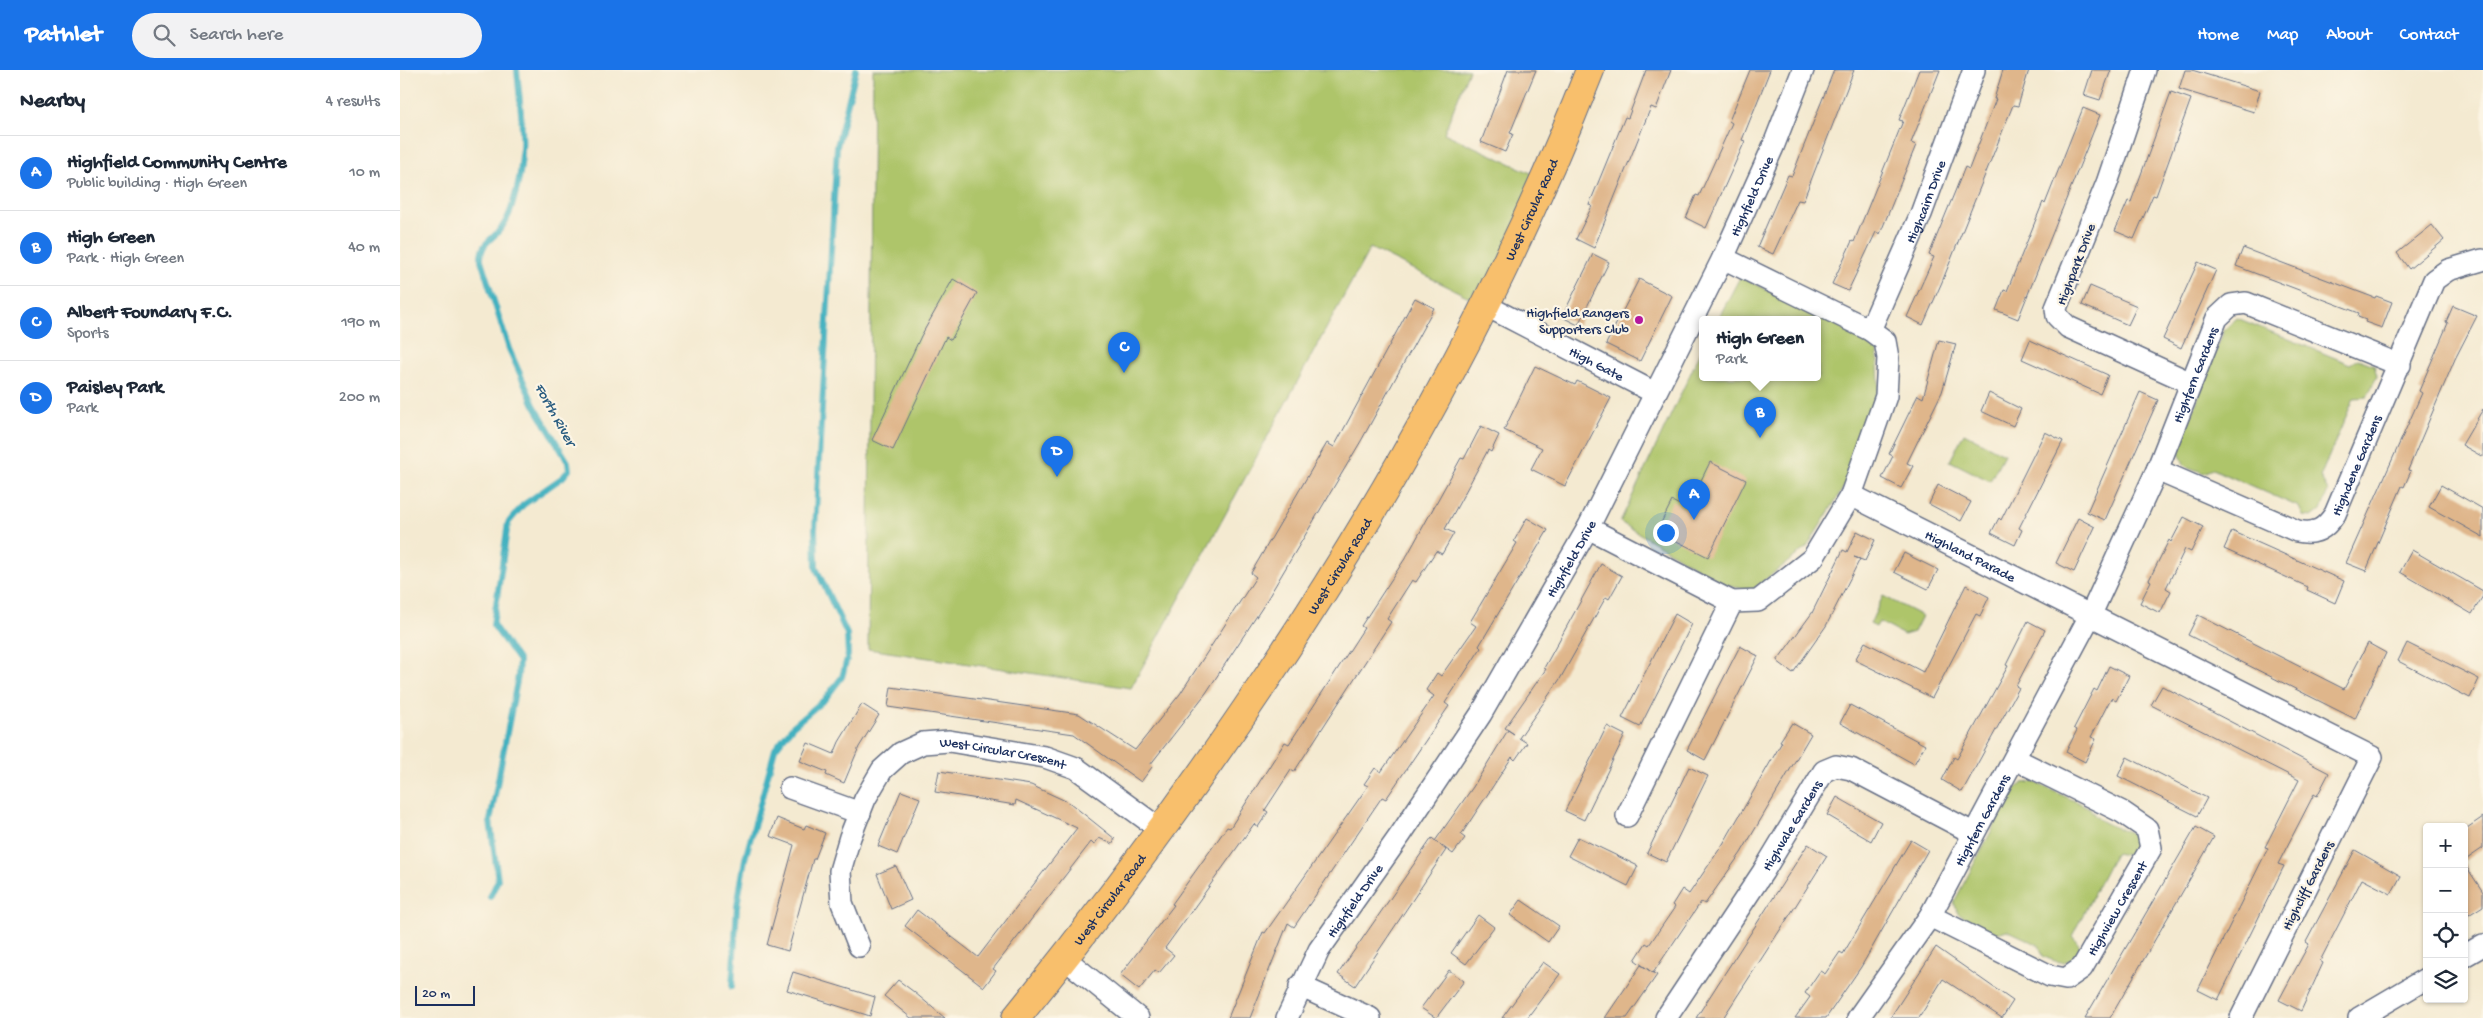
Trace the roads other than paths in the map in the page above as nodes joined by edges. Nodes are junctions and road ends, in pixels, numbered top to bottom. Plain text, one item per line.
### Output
1 (1590, 70) edge
2 (1803, 70) edge
3 (1974, 70) edge
4 (2145, 70) edge
5 (1723, 258) junction
6 (2482, 260) edge
7 (1485, 305) junction
8 (1870, 330) junction
9 (2400, 365) junction
10 (2191, 382) junction
11 (1655, 394) junction
12 (2157, 470) junction
13 (1851, 495) junction
14 (1588, 528) junction
15 (1732, 602) junction
16 (2092, 614) junction
17 (2015, 759) junction
18 (790, 788) dead end
19 (860, 814) junction
20 (1627, 816) dead end
21 (1161, 830) junction
22 (1973, 833) junction
23 (1930, 916) junction
24 (2483, 945) edge
25 (859, 946) dead end
26 (2468, 954) edge
27 (1064, 958) junction
28 (2423, 980) edge
29 (1300, 986) junction
30 (2245, 1016) edge
31 (1016, 1018) edge
32 (1138, 1018) edge
33 (1287, 1018) edge
34 (1370, 1018) edge
35 (1666, 1018) edge
36 (1858, 1018) edge
37 (2359, 1018) edge

1 - 7 highway, West Circular Road
2 - 5 street, Highfield Drive
3 - 8 street, Highcairn Drive
4 - 10 street, Highpark Drive
5 - 8 street
5 - 11 street, Highfield Drive
6 - 9 street, Highdene Gardens
7 - 11 street, High Gate
7 - 21 highway, West Circular Road
8 - 13 street
9 - 10 street, Highfern Gardens
9 - 12 street, Highdene Gardens
10 - 12 street, Highfern Gardens
11 - 14 street, Highfield Drive
12 - 16 street, Highfern Gardens
13 - 15 street
13 - 16 street, Highland Parade
14 - 15 street
14 - 29 street, Highfield Drive
15 - 20 street
16 - 17 street, Highfern Gardens
16 - 30 street, Highcliff Gardens
17 - 22 street, Highfern Gardens
17 - 23 street, Highview Crescent
18 - 19 street
19 - 21 street, West Circular Crescent
19 - 25 street, West Circular Crescent
21 - 27 highway, West Circular Road
22 - 23 street, Highfern Gardens
22 - 35 street, Highvale Gardens
23 - 36 street, Highfern Gardens
24 - 26 street
27 - 31 highway, West Circular Road
27 - 32 street
28 - 37 street
29 - 33 street, Highfield Drive
29 - 34 street

